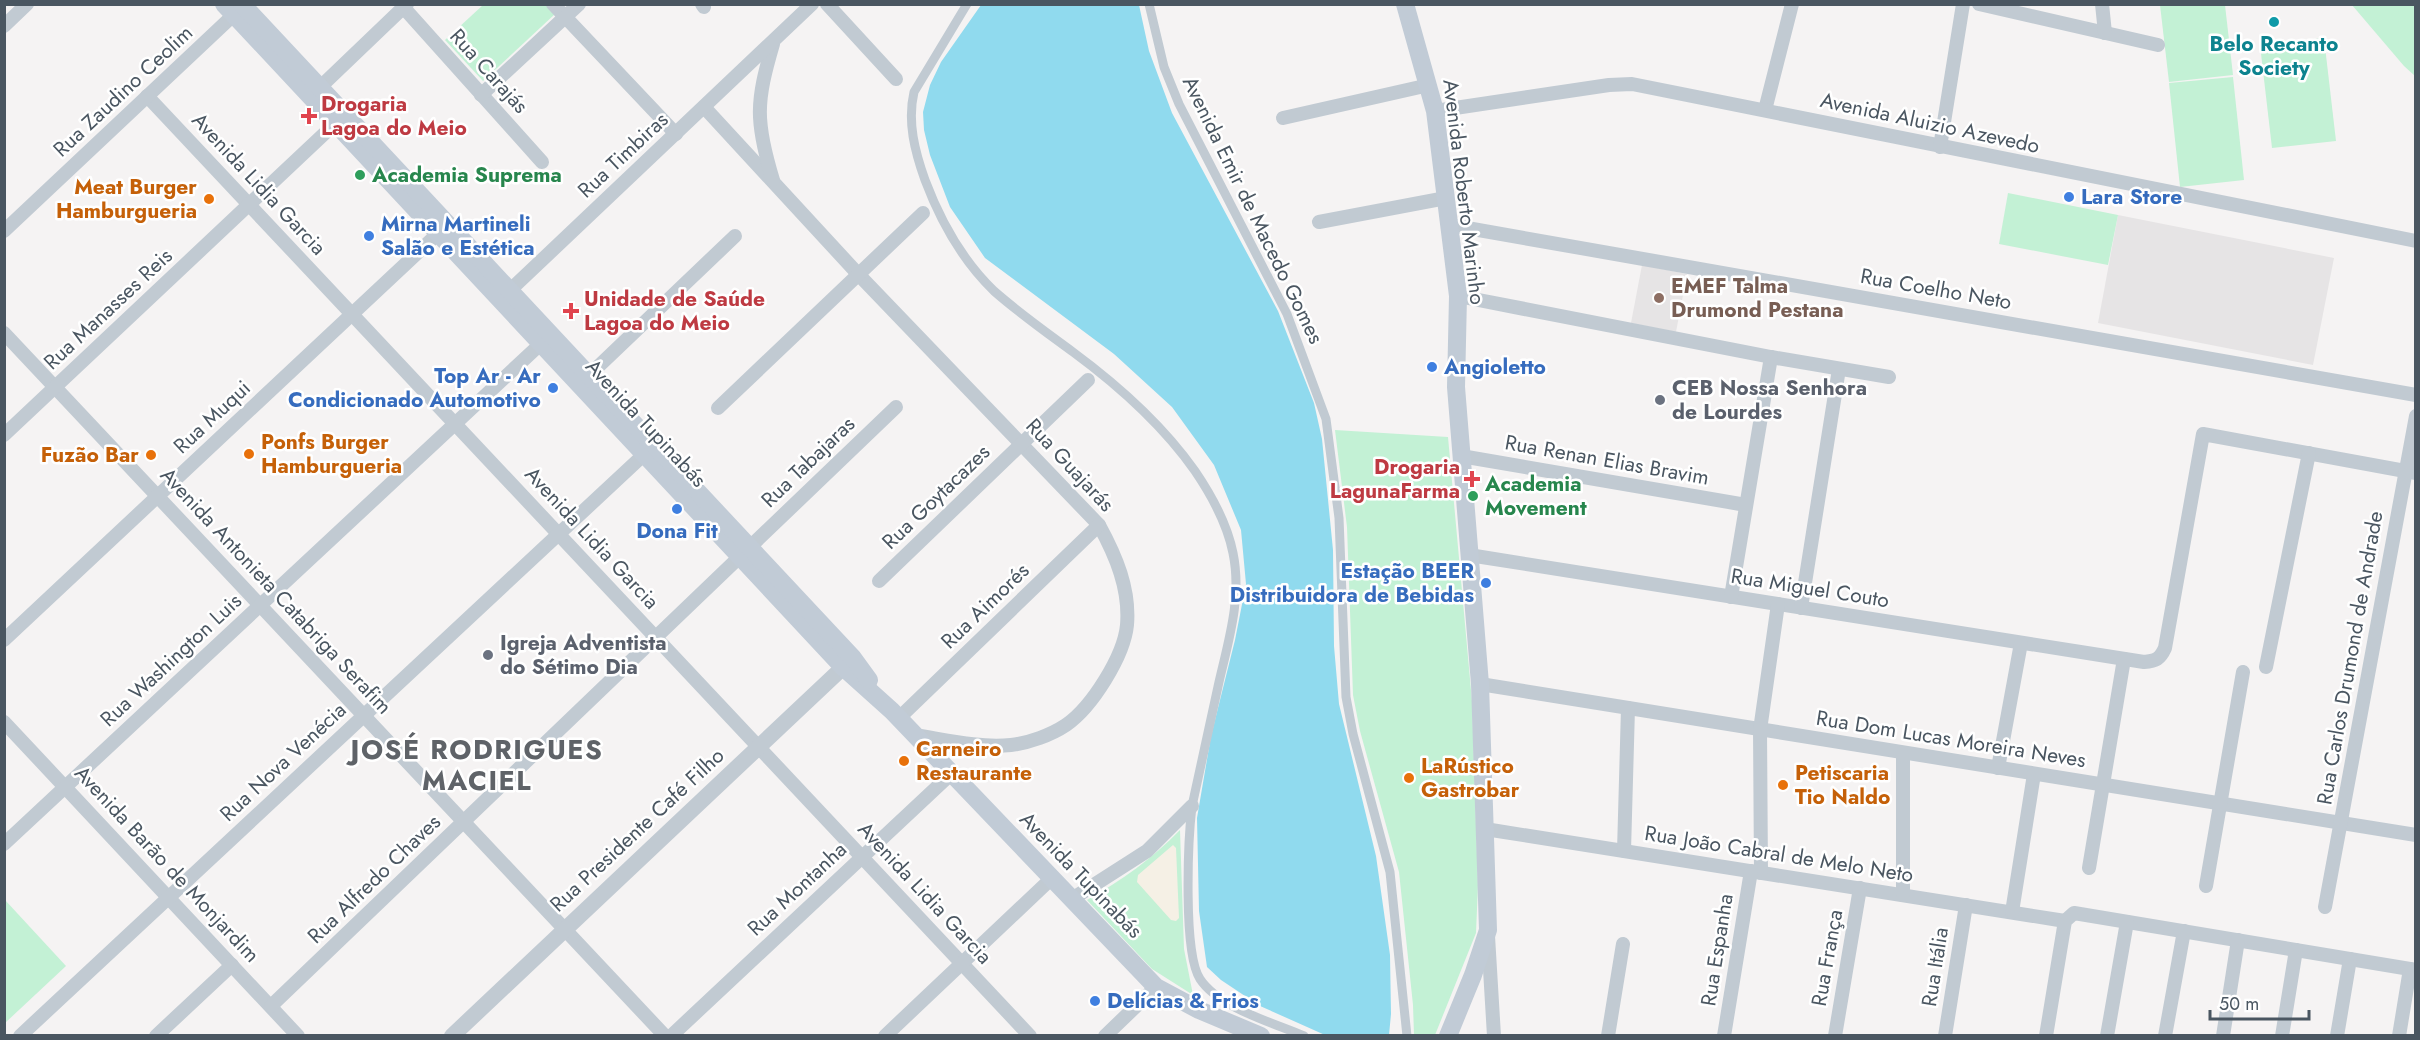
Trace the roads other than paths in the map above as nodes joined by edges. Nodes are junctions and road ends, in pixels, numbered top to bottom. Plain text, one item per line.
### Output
1 (27, 4) edge
2 (553, 4) edge
3 (579, 4) edge
4 (812, 4) edge
5 (827, 4) edge
6 (967, 4) edge
7 (1149, 4) edge
8 (1405, 4) edge
9 (1792, 4) edge
10 (1963, 4) edge
11 (1979, 4) edge
12 (2102, 4) edge
13 (406, 6) edge
14 (236, 7) edge
15 (566, 18) junction
16 (4, 26) edge
17 (2105, 33) junction
18 (774, 42) junction
19 (2158, 45) dead end
20 (896, 79) dead end
21 (1429, 85) junction
22 (315, 92) junction
23 (482, 94) junction
24 (147, 96) junction
25 (704, 107) junction
26 (1765, 110) junction
27 (1435, 111) junction
28 (1283, 118) dead end
29 (340, 119) junction
30 (676, 134) junction
31 (1940, 147) junction
32 (543, 162) dead end
33 (774, 183) junction
34 (1446, 198) junction
35 (249, 205) junction
36 (923, 213) dead end
37 (1319, 222) dead end
38 (1450, 225) junction
39 (443, 229) junction
40 (4, 231) edge
41 (735, 237) dead end
42 (2415, 241) edge
43 (858, 274) junction
44 (505, 295) junction
45 (1458, 296) junction
46 (352, 314) junction
47 (4, 333) edge
48 (546, 339) junction
49 (1771, 357) junction
50 (1839, 369) junction
51 (1889, 377) dead end
52 (584, 380) junction
53 (1088, 380) dead end
54 (56, 387) junction
55 (2415, 395) edge
56 (896, 407) dead end
57 (718, 408) dead end
58 (2415, 416) edge
59 (455, 424) junction
60 (4, 435) edge
61 (1022, 444) junction
62 (649, 450) junction
63 (2309, 453) junction
64 (1461, 456) junction
65 (2410, 472) edge
66 (158, 496) junction
67 (1746, 505) junction
68 (1099, 525) junction
69 (559, 534) junction
70 (745, 552) junction
71 (1469, 555) junction
72 (879, 581) dead end
73 (1731, 597) junction
74 (1778, 604) junction
75 (261, 605) junction
76 (1801, 608) junction
77 (656, 638) junction
78 (4, 640) edge
79 (2021, 643) junction
80 (2124, 659) junction
81 (848, 663) junction
82 (2266, 667) dead end
83 (2244, 672) dead end
84 (1480, 684) junction
85 (1628, 708) junction
86 (896, 714) junction
87 (364, 716) junction
88 (4, 722) edge
89 (1760, 730) junction
90 (915, 735) junction
91 (759, 747) junction
92 (1903, 753) junction
93 (1998, 768) junction
94 (952, 773) junction
95 (2034, 774) junction
96 (2103, 785) junction
97 (66, 787) junction
98 (2220, 804) junction
99 (1192, 806) junction
100 (464, 822) junction
101 (2340, 823) junction
102 (1485, 829) junction
103 (2415, 835) edge
104 (4, 844) edge
105 (1624, 851) junction
106 (862, 857) junction
107 (2089, 868) dead end
108 (1756, 872) junction
109 (1052, 878) junction
110 (2206, 886) dead end
111 (1860, 888) junction
112 (1903, 895) junction
113 (169, 897) junction
114 (1072, 899) junction
115 (1966, 905) junction
116 (2325, 907) dead end
117 (2012, 912) junction
118 (2065, 921) junction
119 (2127, 922) junction
120 (565, 929) junction
121 (1488, 930) junction
122 (2184, 931) junction
123 (2238, 940) junction
124 (1623, 944) dead end
125 (2296, 950) junction
126 (2350, 959) junction
127 (962, 963) junction
128 (232, 965) junction
129 (2413, 969) edge
130 (1156, 987) junction
131 (271, 1006) junction
132 (20, 1035) edge
133 (156, 1035) edge
134 (298, 1035) edge
135 (452, 1035) edge
136 (665, 1035) edge
137 (671, 1035) edge
138 (885, 1035) edge
139 (1030, 1035) edge
140 (1105, 1035) edge
141 (1262, 1035) edge
142 (1304, 1035) edge
143 (1407, 1035) edge
144 (1448, 1035) edge
145 (1494, 1035) edge
146 (1608, 1035) edge
147 (1724, 1035) edge
148 (1835, 1035) edge
149 (1945, 1035) edge
150 (2046, 1035) edge
151 (2108, 1035) edge
152 (2165, 1035) edge
153 (2223, 1035) edge
154 (2282, 1035) edge
155 (2337, 1035) edge
156 (2399, 1035) edge

1 - 16 street
2 - 15 street
3 - 15 street
4 - 18 street, Rua Guajarás
5 - 20 street
6 - 99 street
7 - 143 street, Avenida Emir de Macedo Gomes
8 - 21 main road, Avenida Roberto Marinho
9 - 26 street
10 - 31 street
11 - 17 street
12 - 17 street
13 - 22 street
13 - 23 street, Rua Carajás
14 - 22 main road, Avenida Tupinabás
14 - 24 street, Rua Zaudino Ceolim
15 - 23 street
15 - 30 street
17 - 19 street
18 - 25 street, Rua Timbiras
18 - 33 street, Rua Guajarás
21 - 27 main road, Avenida Roberto Marinho
21 - 28 street
22 - 29 main road, Avenida Tupinabás
23 - 32 street, Rua Carajás
24 - 35 street, Avenida Lidia Garcia
24 - 40 street, Rua Zaudino Ceolim
25 - 30 street, Rua Timbiras
25 - 33 street, Rua Guajarás
26 - 27 street, Avenida Aluizio Azevedo
26 - 31 street, Avenida Aluizio Azevedo
27 - 34 main road, Avenida Roberto Marinho
29 - 35 street, Rua Manasses Reis
29 - 39 main road, Avenida Tupinabás
30 - 44 street, Rua Timbiras
31 - 42 street, Avenida Aluizio Azevedo
33 - 43 street, Rua Guajarás
34 - 37 street
34 - 38 main road, Avenida Roberto Marinho
35 - 46 street, Avenida Lidia Garcia
35 - 54 street, Rua Manasses Reis
36 - 43 street
38 - 45 main road, Avenida Roberto Marinho
38 - 55 street, Rua Coelho Neto
39 - 44 main road, Avenida Tupinabás
39 - 46 street, Rua Muqui
41 - 52 street
43 - 57 street
43 - 61 street, Rua Guajarás
44 - 48 main road, Avenida Tupinabás
45 - 49 street
45 - 64 main road, Avenida Roberto Marinho
46 - 59 street, Avenida Lidia Garcia
46 - 66 street, Rua Muqui
47 - 54 street, Avenida Antonieta Catabriga Serafim
48 - 52 main road, Avenida Tupinabás
48 - 59 street, Rua Washington Luis
49 - 50 street
49 - 67 street
50 - 51 street
50 - 76 street
52 - 62 main road, Avenida Tupinabás
53 - 61 street, Rua Goytacazes
54 - 60 street, Rua Manasses Reis
54 - 66 street, Avenida Antonieta Catabriga Serafim
56 - 70 street, Rua Tabajaras
58 - 65 street, Rua Carlos Drumond de Andrade
59 - 69 street, Avenida Lidia Garcia
59 - 75 street, Rua Washington Luis
61 - 68 street, Rua Guajarás
61 - 72 street, Rua Goytacazes
62 - 69 street, Rua Nova Venécia
62 - 70 main road, Avenida Tupinabás
63 - 65 street
63 - 80 street, Rua Miguel Couto
63 - 82 street
64 - 67 street, Rua Renan Elias Bravim
64 - 71 main road, Avenida Roberto Marinho
65 - 101 street, Rua Carlos Drumond de Andrade
66 - 75 street, Avenida Antonieta Catabriga Serafim
66 - 78 street, Rua Muqui
67 - 73 street
68 - 86 street, Rua Aimorés
68 - 90 street, Rua Guajarás
69 - 77 street, Avenida Lidia Garcia
69 - 87 street, Rua Nova Venécia
70 - 77 street, Rua Alfredo Chaves
70 - 81 main road, Avenida Tupinabás
71 - 73 street, Rua Miguel Couto
71 - 84 main road, Avenida Roberto Marinho
73 - 74 street, Rua Miguel Couto
74 - 76 street, Rua Miguel Couto
74 - 89 street, Rua Espanha
75 - 87 street, Avenida Antonieta Catabriga Serafim
75 - 97 street, Rua Washington Luis
76 - 79 street, Rua Miguel Couto
77 - 91 street, Avenida Lidia Garcia
77 - 100 street, Rua Alfredo Chaves
79 - 80 street, Rua Miguel Couto
79 - 93 street
80 - 96 street
81 - 86 main road, Avenida Tupinabás
81 - 91 street, Rua Presidente Café Filho
83 - 98 street
84 - 85 street, Rua Dom Lucas Moreira Neves
84 - 102 main road, Avenida Roberto Marinho
85 - 89 street, Rua Dom Lucas Moreira Neves
85 - 105 street
86 - 90 main road, Avenida Tupinabás
87 - 100 street, Avenida Antonieta Catabriga Serafim
87 - 113 street, Rua Nova Venécia
88 - 97 street, Avenida Barão de Monjardim
89 - 92 street, Rua Dom Lucas Moreira Neves
89 - 108 street, Rua Espanha
90 - 94 main road, Avenida Tupinabás
91 - 106 street, Avenida Lidia Garcia
91 - 120 street, Rua Presidente Café Filho
92 - 93 street, Rua Dom Lucas Moreira Neves
92 - 112 street
93 - 95 street, Rua Dom Lucas Moreira Neves
94 - 106 street, Rua Montanha
94 - 109 main road, Avenida Tupinabás
95 - 96 street, Rua Dom Lucas Moreira Neves
95 - 117 street
96 - 98 street, Rua Dom Lucas Moreira Neves
96 - 107 street
97 - 104 street, Rua Washington Luis
97 - 113 street, Avenida Barão de Monjardim
98 - 101 street, Rua Dom Lucas Moreira Neves
98 - 110 street
99 - 114 street
99 - 142 street
100 - 120 street, Avenida Antonieta Catabriga Serafim
100 - 131 street, Rua Alfredo Chaves
101 - 103 street, Rua Dom Lucas Moreira Neves
101 - 116 street, Rua Carlos Drumond de Andrade
102 - 105 street, Rua João Cabral de Melo Neto
102 - 121 main road, Avenida Roberto Marinho
105 - 108 street, Rua João Cabral de Melo Neto
106 - 127 street, Avenida Lidia Garcia
106 - 137 street, Rua Montanha
108 - 111 street, Rua João Cabral de Melo Neto
108 - 147 street, Rua Espanha
109 - 114 main road, Avenida Tupinabás
109 - 127 street
111 - 112 street, Rua João Cabral de Melo Neto
111 - 148 street, Rua França
112 - 115 street, Rua João Cabral de Melo Neto
113 - 128 street, Avenida Barão de Monjardim
113 - 132 street, Rua Nova Venécia
114 - 130 main road, Avenida Tupinabás
115 - 117 street, Rua João Cabral de Melo Neto
115 - 149 street, Rua Itália
117 - 118 street, Rua João Cabral de Melo Neto
118 - 119 street
118 - 150 street
119 - 122 street
119 - 151 street
120 - 135 street, Rua Presidente Café Filho
120 - 136 street, Avenida Antonieta Catabriga Serafim
121 - 144 main road
121 - 145 street, Avenida Roberto Marinho
122 - 123 street
122 - 152 street
123 - 125 street
123 - 153 street
124 - 146 street
125 - 126 street
125 - 154 street
126 - 129 street
126 - 155 street
127 - 138 street
127 - 139 street, Avenida Lidia Garcia
128 - 131 street, Avenida Barão de Monjardim
128 - 133 street
129 - 156 street
130 - 140 street
130 - 141 main road, Avenida Tupinabás
131 - 134 street, Avenida Barão de Monjardim

